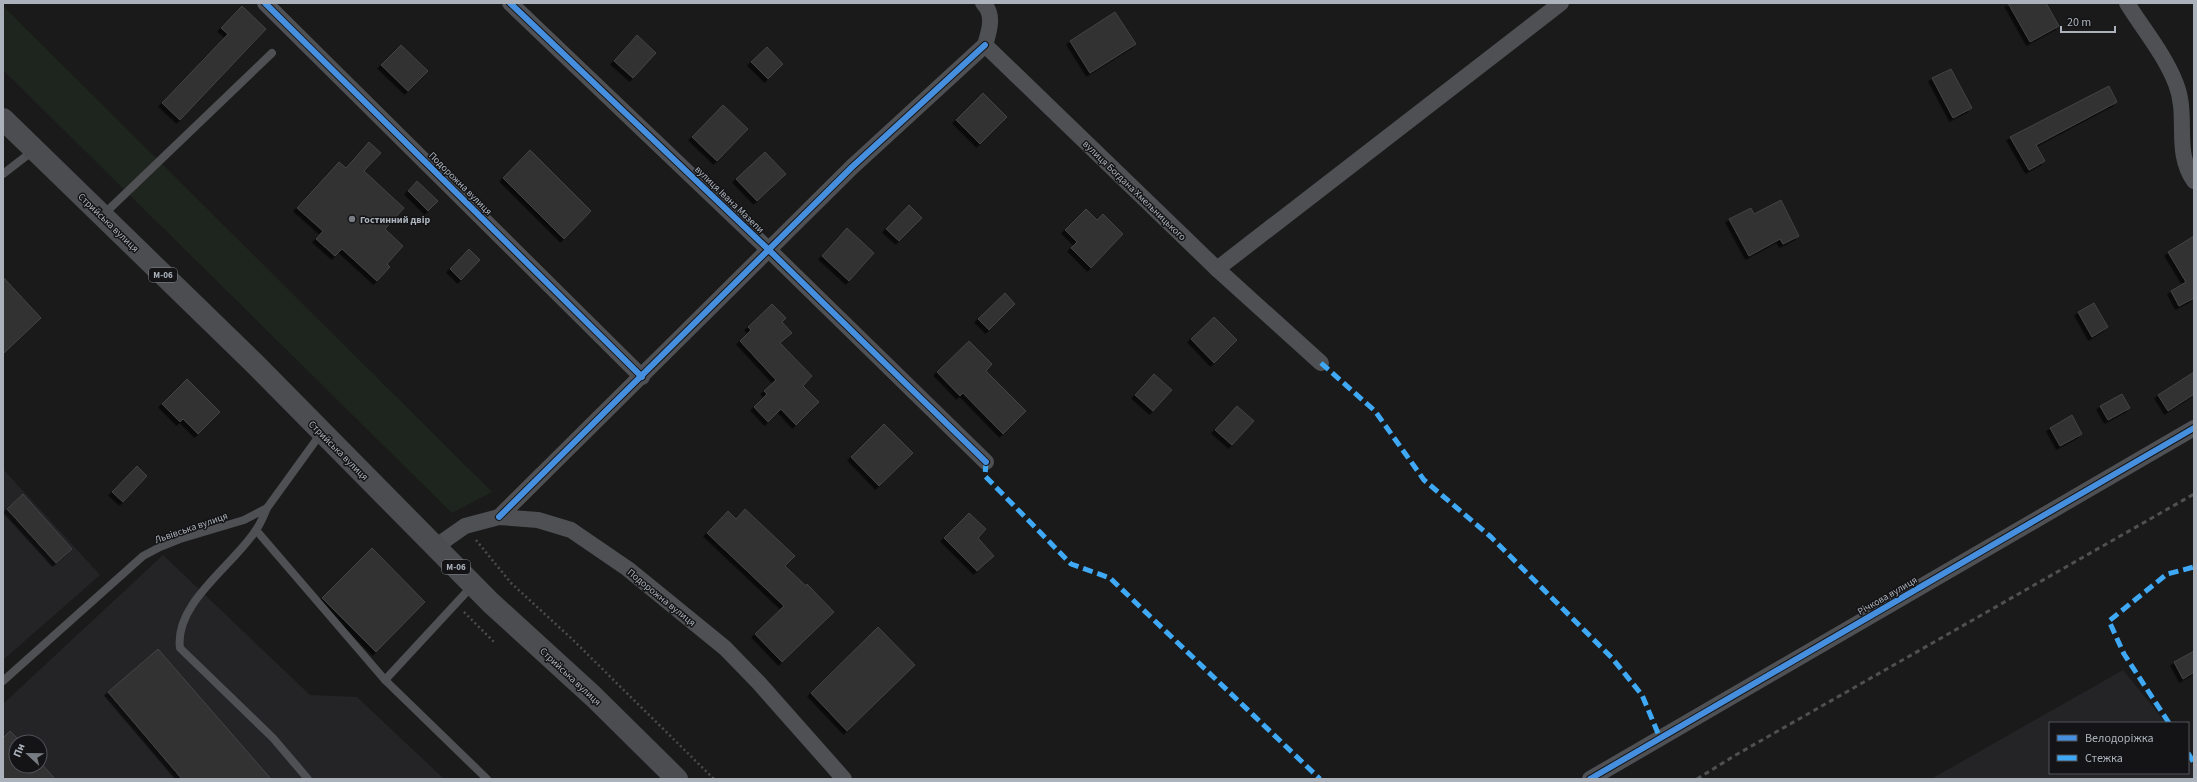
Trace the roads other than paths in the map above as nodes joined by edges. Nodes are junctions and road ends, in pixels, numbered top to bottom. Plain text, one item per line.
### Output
1 (265, 3) edge
2 (510, 3) edge
3 (983, 3) edge
4 (1561, 3) edge
5 (2127, 3) edge
6 (985, 45) junction
7 (272, 53) dead end
8 (3, 119) edge
9 (34, 149) junction
10 (3, 174) edge
11 (2194, 181) edge
12 (102, 216) junction
13 (770, 251) junction
14 (1217, 269) junction
15 (1321, 363) dead end
16 (642, 376) junction
17 (2194, 428) edge
18 (322, 432) junction
19 (986, 462) dead end
20 (267, 508) junction
21 (499, 518) junction
22 (256, 530) junction
23 (435, 547) junction
24 (473, 584) junction
25 (386, 680) junction
26 (3, 681) edge
27 (308, 779) edge
28 (487, 779) edge
29 (677, 779) edge
30 (844, 779) edge
31 (1590, 779) edge

1 - 16 street, Подорожна вулиця
2 - 13 street, вулиця Івана Мазепи
3 - 6 street
4 - 14 street
5 - 11 street
6 - 13 street
6 - 14 street, вулиця Богдана Хмельницького
7 - 12 lane
8 - 9 highway, Стрийська вулиця / М-06
9 - 10 lane
9 - 12 highway, Стрийська вулиця / М-06
12 - 18 highway, Стрийська вулиця / М-06
13 - 16 street
13 - 19 street, вулиця Івана Мазепи
14 - 15 street, вулиця Богдана Хмельницького
16 - 21 street
17 - 31 street, Річкова вулиця
18 - 20 lane, Львівська вулиця
18 - 23 highway, Стрийська вулиця / М-06
20 - 22 lane
20 - 26 lane, Львівська вулиця
21 - 23 street, Подорожна вулиця
21 - 30 street, Подорожна вулиця
22 - 25 lane
22 - 27 lane
23 - 24 highway, Стрийська вулиця / М-06
24 - 25 lane
24 - 29 highway, Стрийська вулиця / М-06
25 - 28 lane

